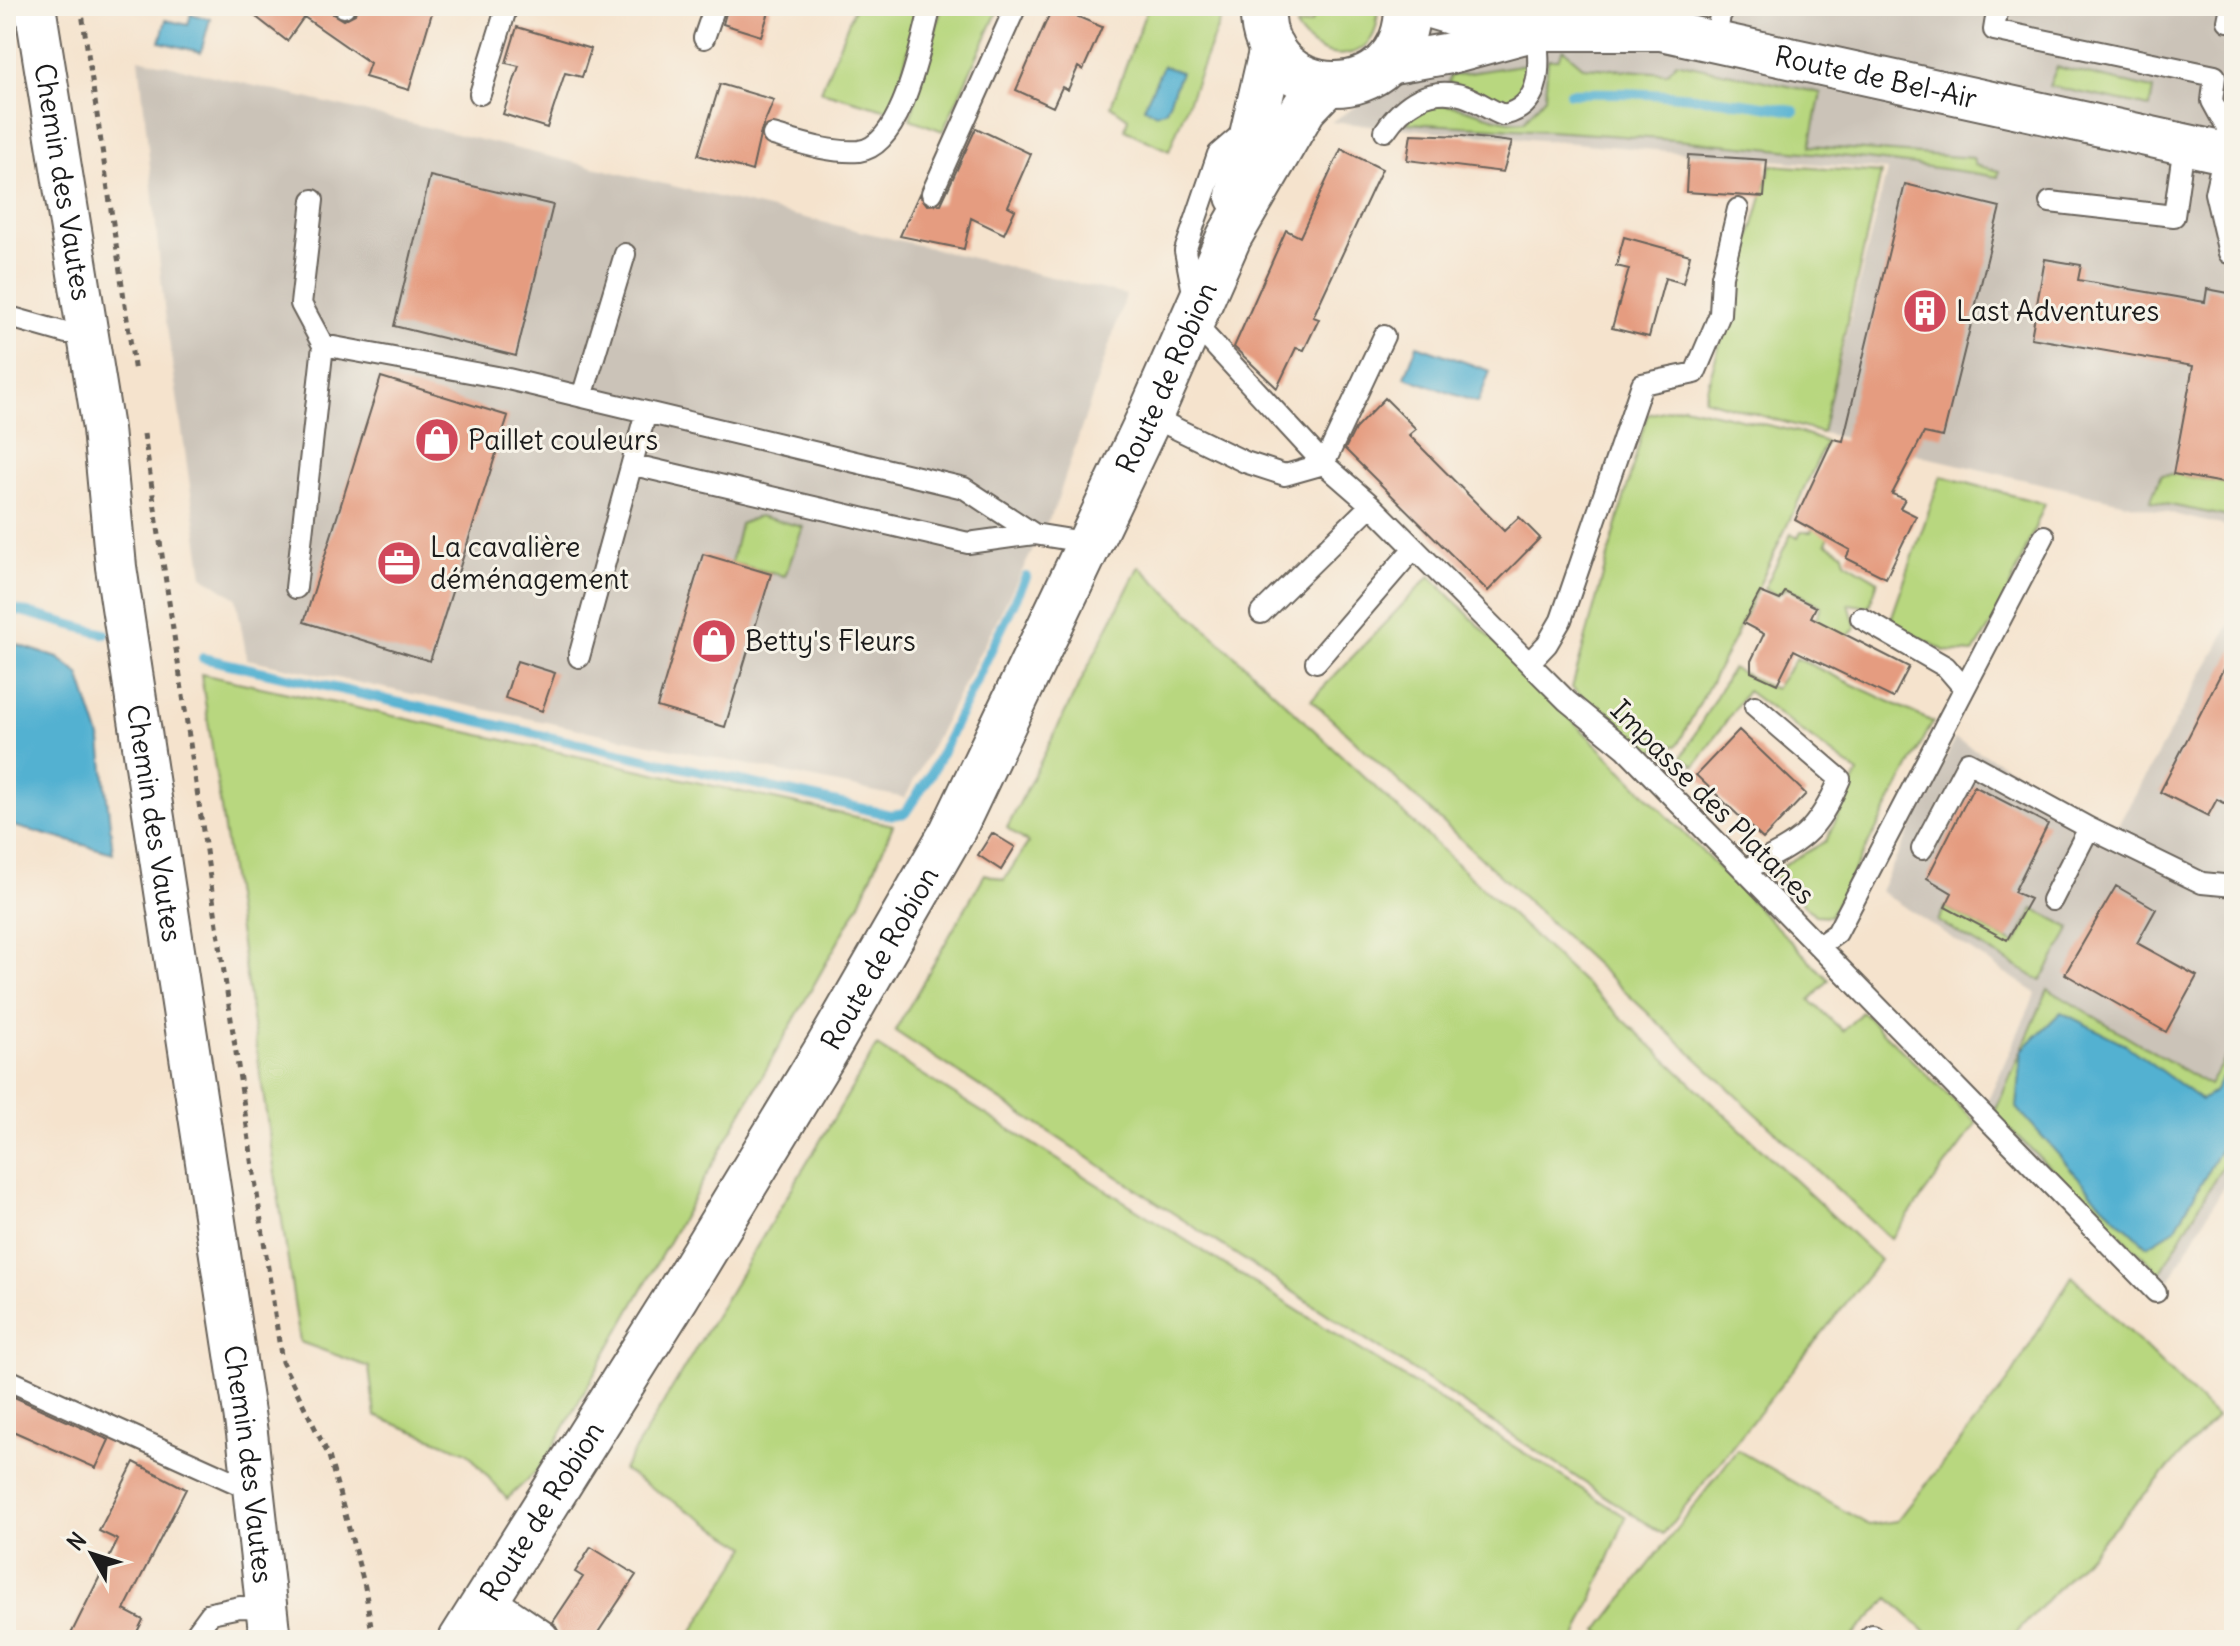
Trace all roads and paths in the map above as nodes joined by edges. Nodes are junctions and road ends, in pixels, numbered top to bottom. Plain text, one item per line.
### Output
1 (35, 6) edge
2 (81, 6) edge
3 (507, 6) edge
4 (715, 6) edge
5 (931, 6) edge
6 (1016, 6) edge
7 (1407, 6) edge
8 (1423, 6) edge
9 (1998, 6) edge
10 (1720, 17) edge
11 (1261, 20) edge
12 (1525, 32) junction
13 (704, 38) dead end
14 (1387, 64) junction
15 (1326, 85) junction
16 (480, 94) dead end
17 (1255, 122) junction
18 (1385, 131) dead end
19 (773, 135) dead end
20 (2230, 141) edge
21 (2184, 145) junction
22 (932, 193) dead end
23 (313, 200) dead end
24 (2050, 202) dead end
25 (1738, 209) dead end
26 (1229, 237) junction
27 (625, 254) dead end
28 (2234, 254) edge
29 (6, 316) edge
30 (1195, 317) junction
31 (87, 333) junction
32 (1384, 336) dead end
33 (323, 345) junction
34 (137, 384) dead end
35 (582, 397) junction
36 (646, 412) junction
37 (1150, 416) junction
38 (144, 431) dead end
39 (1324, 464) junction
40 (634, 465) junction
41 (1371, 505) junction
42 (1034, 534) junction
43 (2044, 536) dead end
44 (1090, 543) junction
45 (1414, 548) junction
46 (296, 588) dead end
47 (1261, 613) dead end
48 (1861, 618) dead end
49 (579, 657) dead end
50 (1316, 662) dead end
51 (1529, 663) junction
52 (1964, 688) junction
53 (1755, 706) dead end
54 (2089, 828) junction
55 (1922, 849) dead end
56 (1744, 870) junction
57 (2234, 886) edge
58 (2052, 900) dead end
59 (1819, 946) junction
60 (2156, 1292) dead end
61 (6, 1379) edge
62 (252, 1490) junction
63 (485, 1603) junction
64 (269, 1624) edge
65 (191, 1640) edge
66 (373, 1640) edge
67 (461, 1640) edge
68 (539, 1640) edge
69 (1867, 1640) edge
70 (1877, 1640) edge

1 - 31 street, Chemin des Vautes
2 - 34 path
3 - 16 lane
4 - 13 lane
5 - 19 lane
6 - 22 lane
7 - 14 main road
8 - 12 street, Route de Bel-Air
9 - 20 lane
10 - 12 street, Route de Bel-Air
10 - 21 street, Route de Bel-Air
11 - 15 main road
11 - 17 main road, Route de Robion
12 - 14 street, Route de Bel-Air
12 - 18 lane
14 - 15 main road
15 - 26 main road, Route de Robion
17 - 26 main road, Route de Robion
17 - 30 lane
20 - 21 street, Route de Bel-Air
20 - 28 lane
21 - 24 lane
23 - 33 lane
25 - 51 lane
26 - 30 main road, Route de Robion
27 - 35 lane
29 - 31 lane
30 - 37 main road, Route de Robion
30 - 39 lane, Impasse des Platanes
31 - 62 street, Chemin des Vautes
32 - 39 lane
33 - 35 lane
33 - 46 lane
35 - 36 lane
36 - 40 lane
36 - 42 lane
37 - 39 lane
37 - 44 main road, Route de Robion
38 - 66 path
39 - 41 lane, Impasse des Platanes
40 - 42 lane
40 - 49 lane
41 - 45 lane, Impasse des Platanes
41 - 47 lane
42 - 44 lane
43 - 52 lane
44 - 63 main road, Route de Robion
45 - 50 lane
45 - 51 lane, Impasse des Platanes
48 - 52 lane
51 - 56 lane, Impasse des Platanes
52 - 59 lane
53 - 56 lane
54 - 55 lane
54 - 57 lane
54 - 58 lane
56 - 59 lane, Impasse des Platanes
59 - 60 lane, Impasse des Platanes
61 - 62 lane
62 - 64 street, Chemin des Vautes
63 - 67 main road, Route de Robion
63 - 68 street
64 - 65 lane
69 - 70 lane

